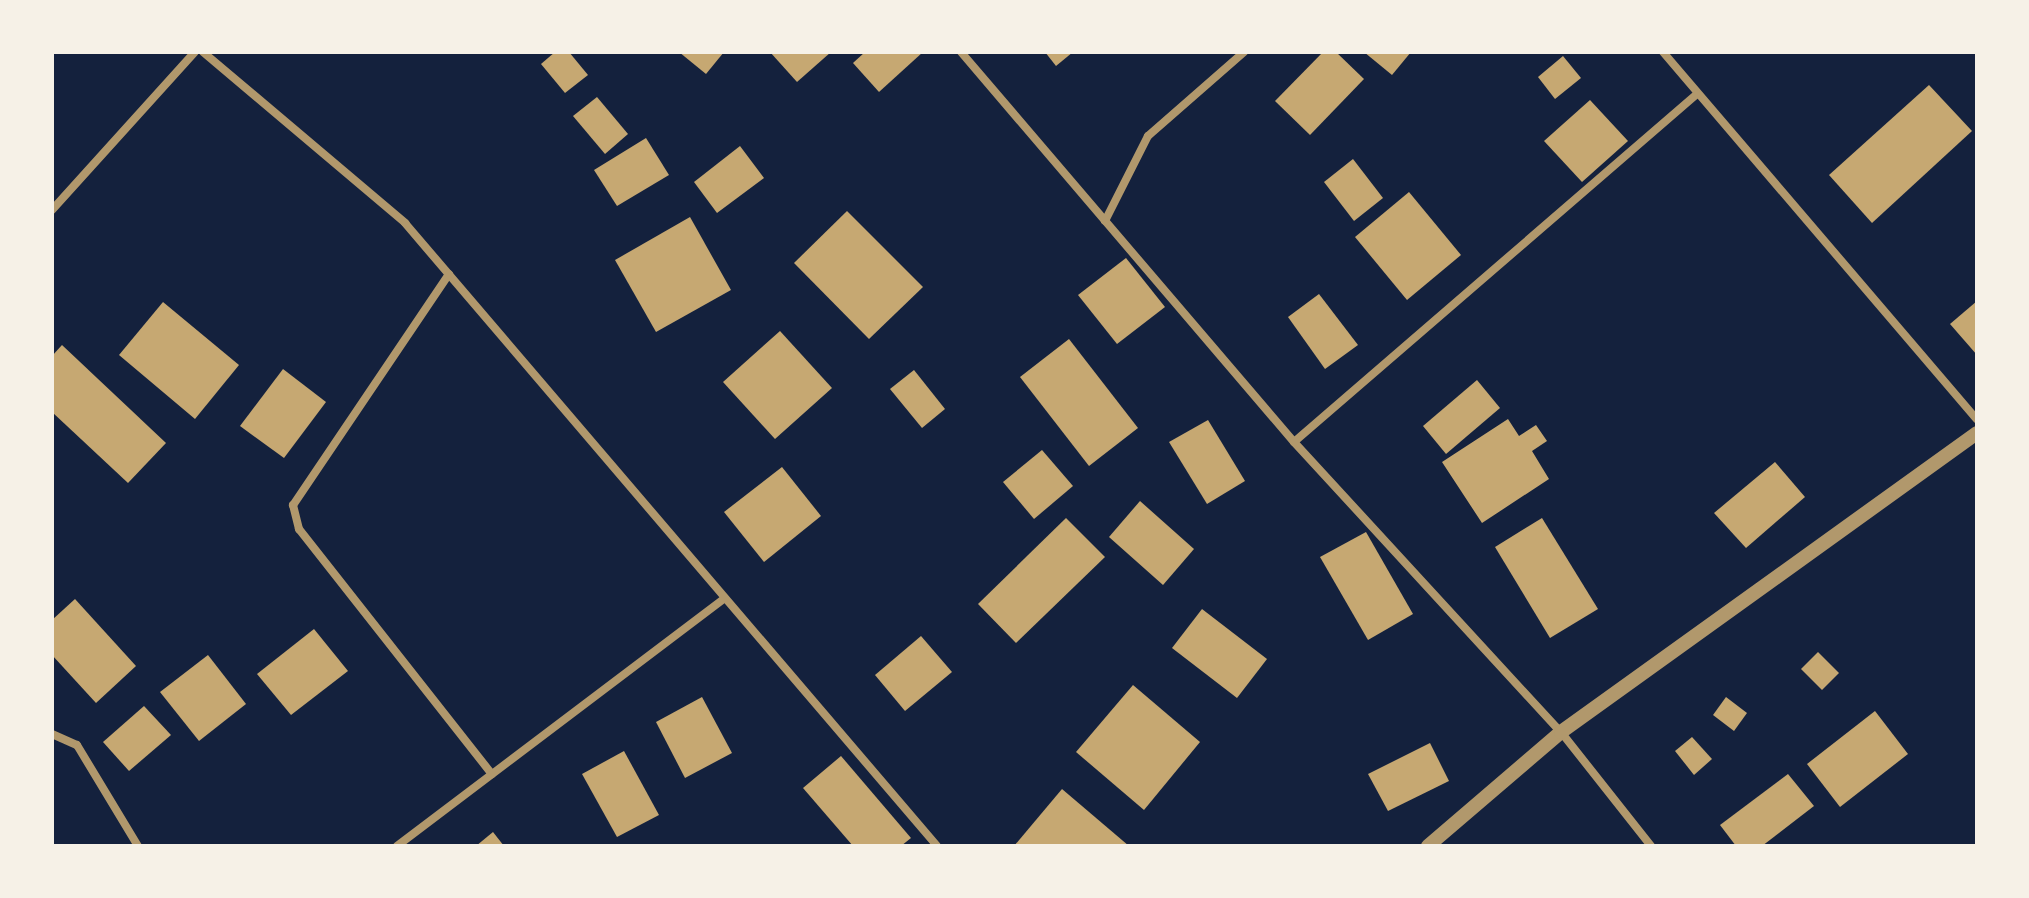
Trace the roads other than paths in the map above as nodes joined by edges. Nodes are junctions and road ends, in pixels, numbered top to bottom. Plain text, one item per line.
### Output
1 (195, 52) edge
2 (203, 52) edge
3 (961, 52) edge
4 (1244, 52) edge
5 (1663, 52) edge
6 (1697, 94) junction
7 (52, 210) edge
8 (1105, 221) junction
9 (449, 274) junction
10 (1977, 419) edge
11 (1977, 433) edge
12 (1294, 442) junction
13 (725, 598) junction
14 (1561, 732) junction
15 (52, 734) edge
16 (492, 774) junction
17 (138, 846) edge
18 (397, 846) edge
19 (937, 846) edge
20 (1428, 846) edge
21 (1651, 846) edge

1 - 7 street
2 - 9 street
3 - 8 street
4 - 8 street
5 - 6 street
6 - 10 street
6 - 12 street
8 - 12 street
9 - 13 street
9 - 16 street
11 - 14 street
12 - 14 street
13 - 16 street
13 - 19 street
14 - 20 street
14 - 21 street
15 - 17 street
16 - 18 street

